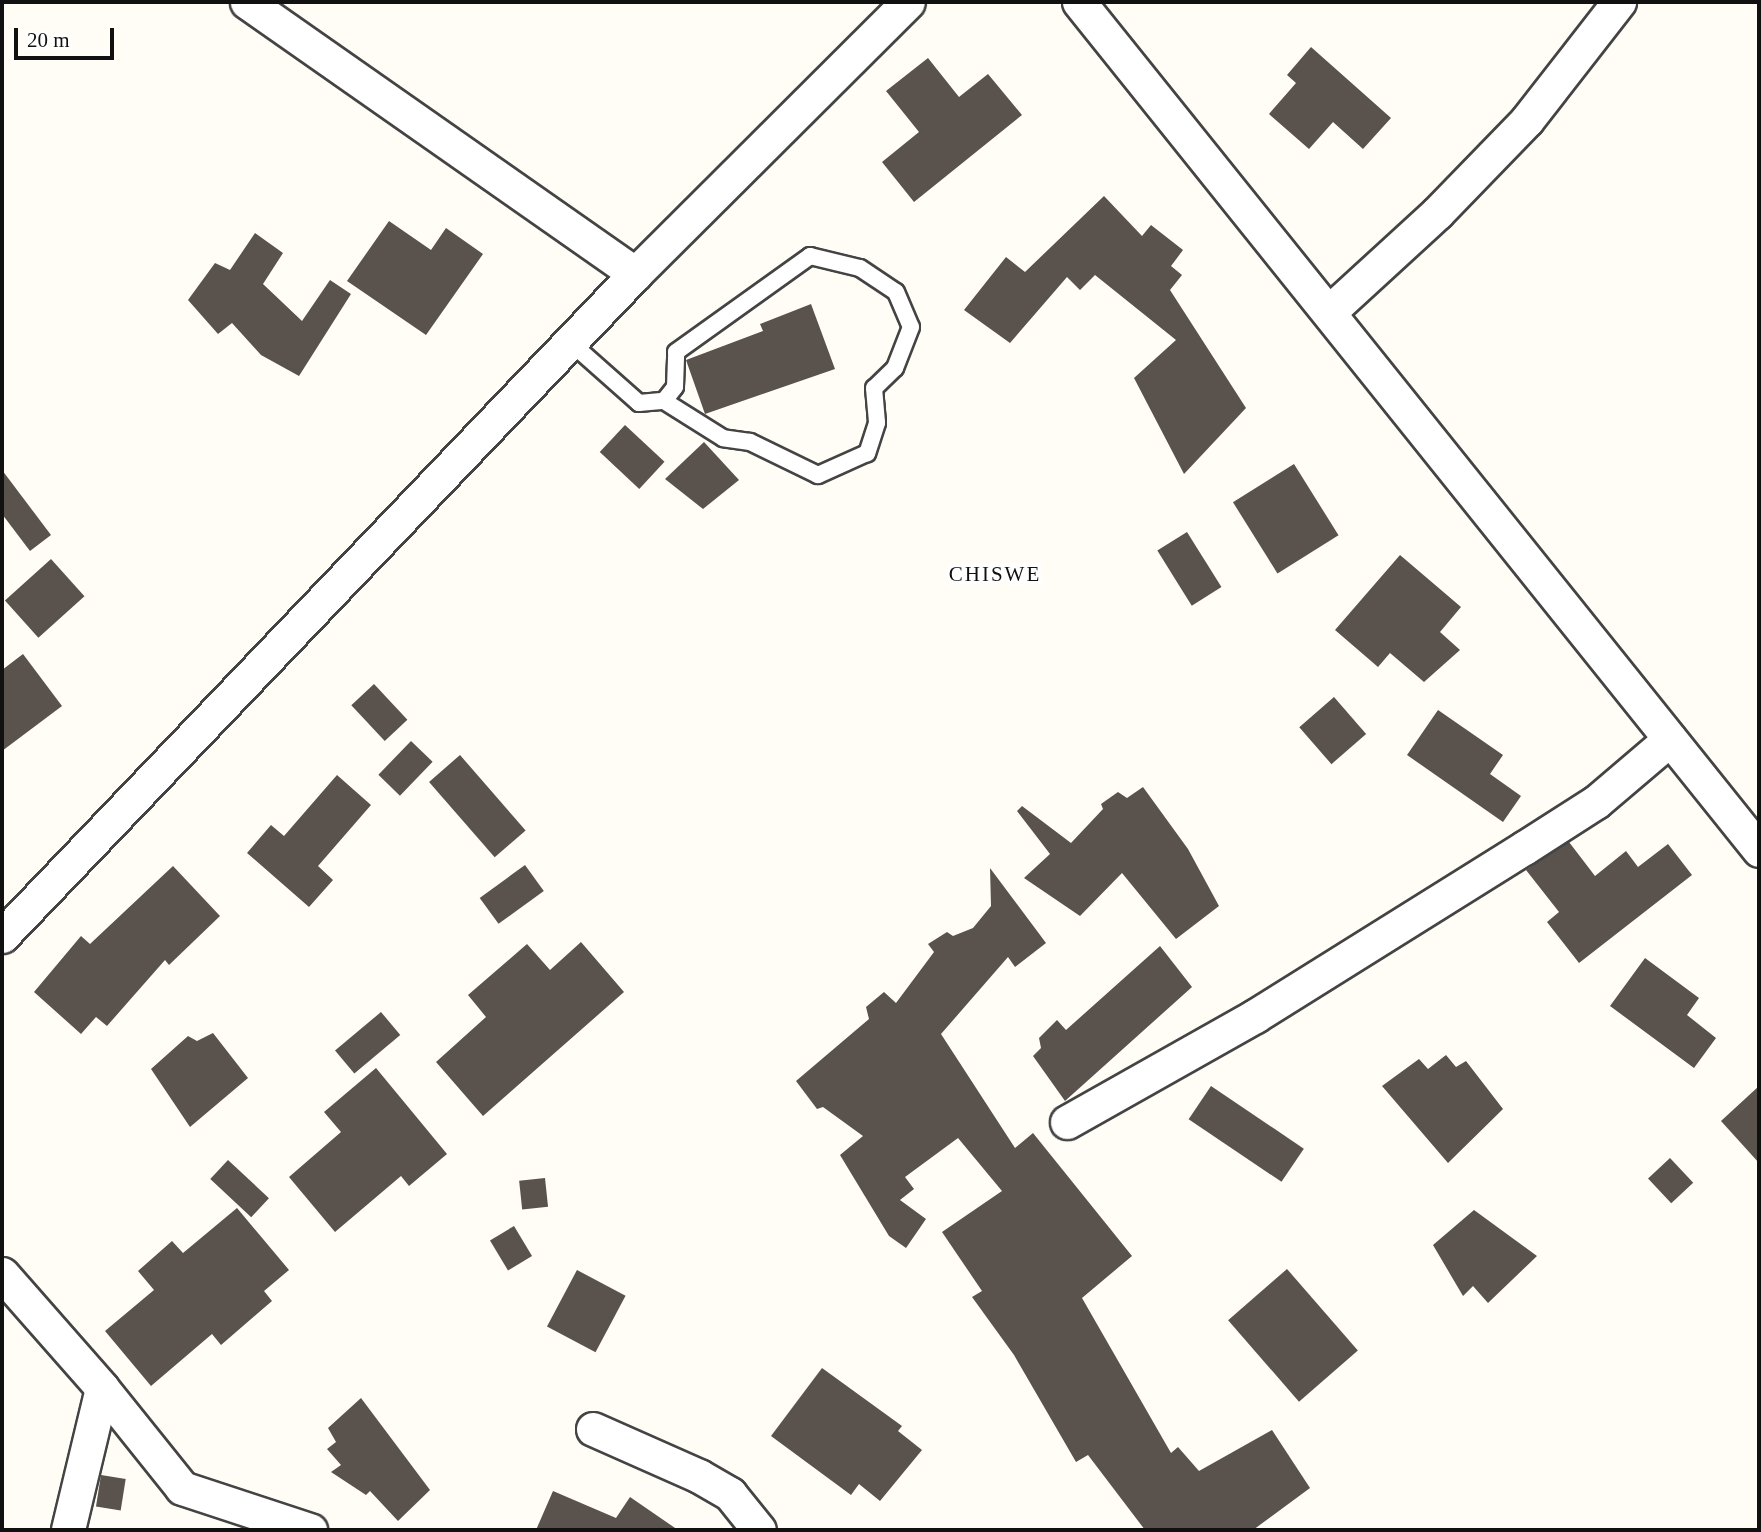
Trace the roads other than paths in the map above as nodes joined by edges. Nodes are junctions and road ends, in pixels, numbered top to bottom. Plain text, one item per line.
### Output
1 (247, 2) edge
2 (908, 2) edge
3 (1079, 2) edge
4 (1619, 2) edge
5 (635, 274) junction
6 (1329, 312) junction
7 (570, 342) junction
8 (664, 401) junction
9 (1670, 739) junction
10 (1759, 850) edge
11 (2, 936) edge
12 (1067, 1122) dead end
13 (2, 1274) edge
14 (103, 1388) junction
15 (593, 1429) dead end
16 (68, 1530) edge
17 (310, 1530) edge
18 (760, 1530) edge

1 - 5 street
2 - 5 street
3 - 6 street
4 - 6 street
5 - 7 street
6 - 9 street
7 - 8 lane
7 - 11 street
8 - 8 lane
9 - 10 street
9 - 12 street
13 - 14 street
14 - 16 street
14 - 17 street
15 - 18 street

